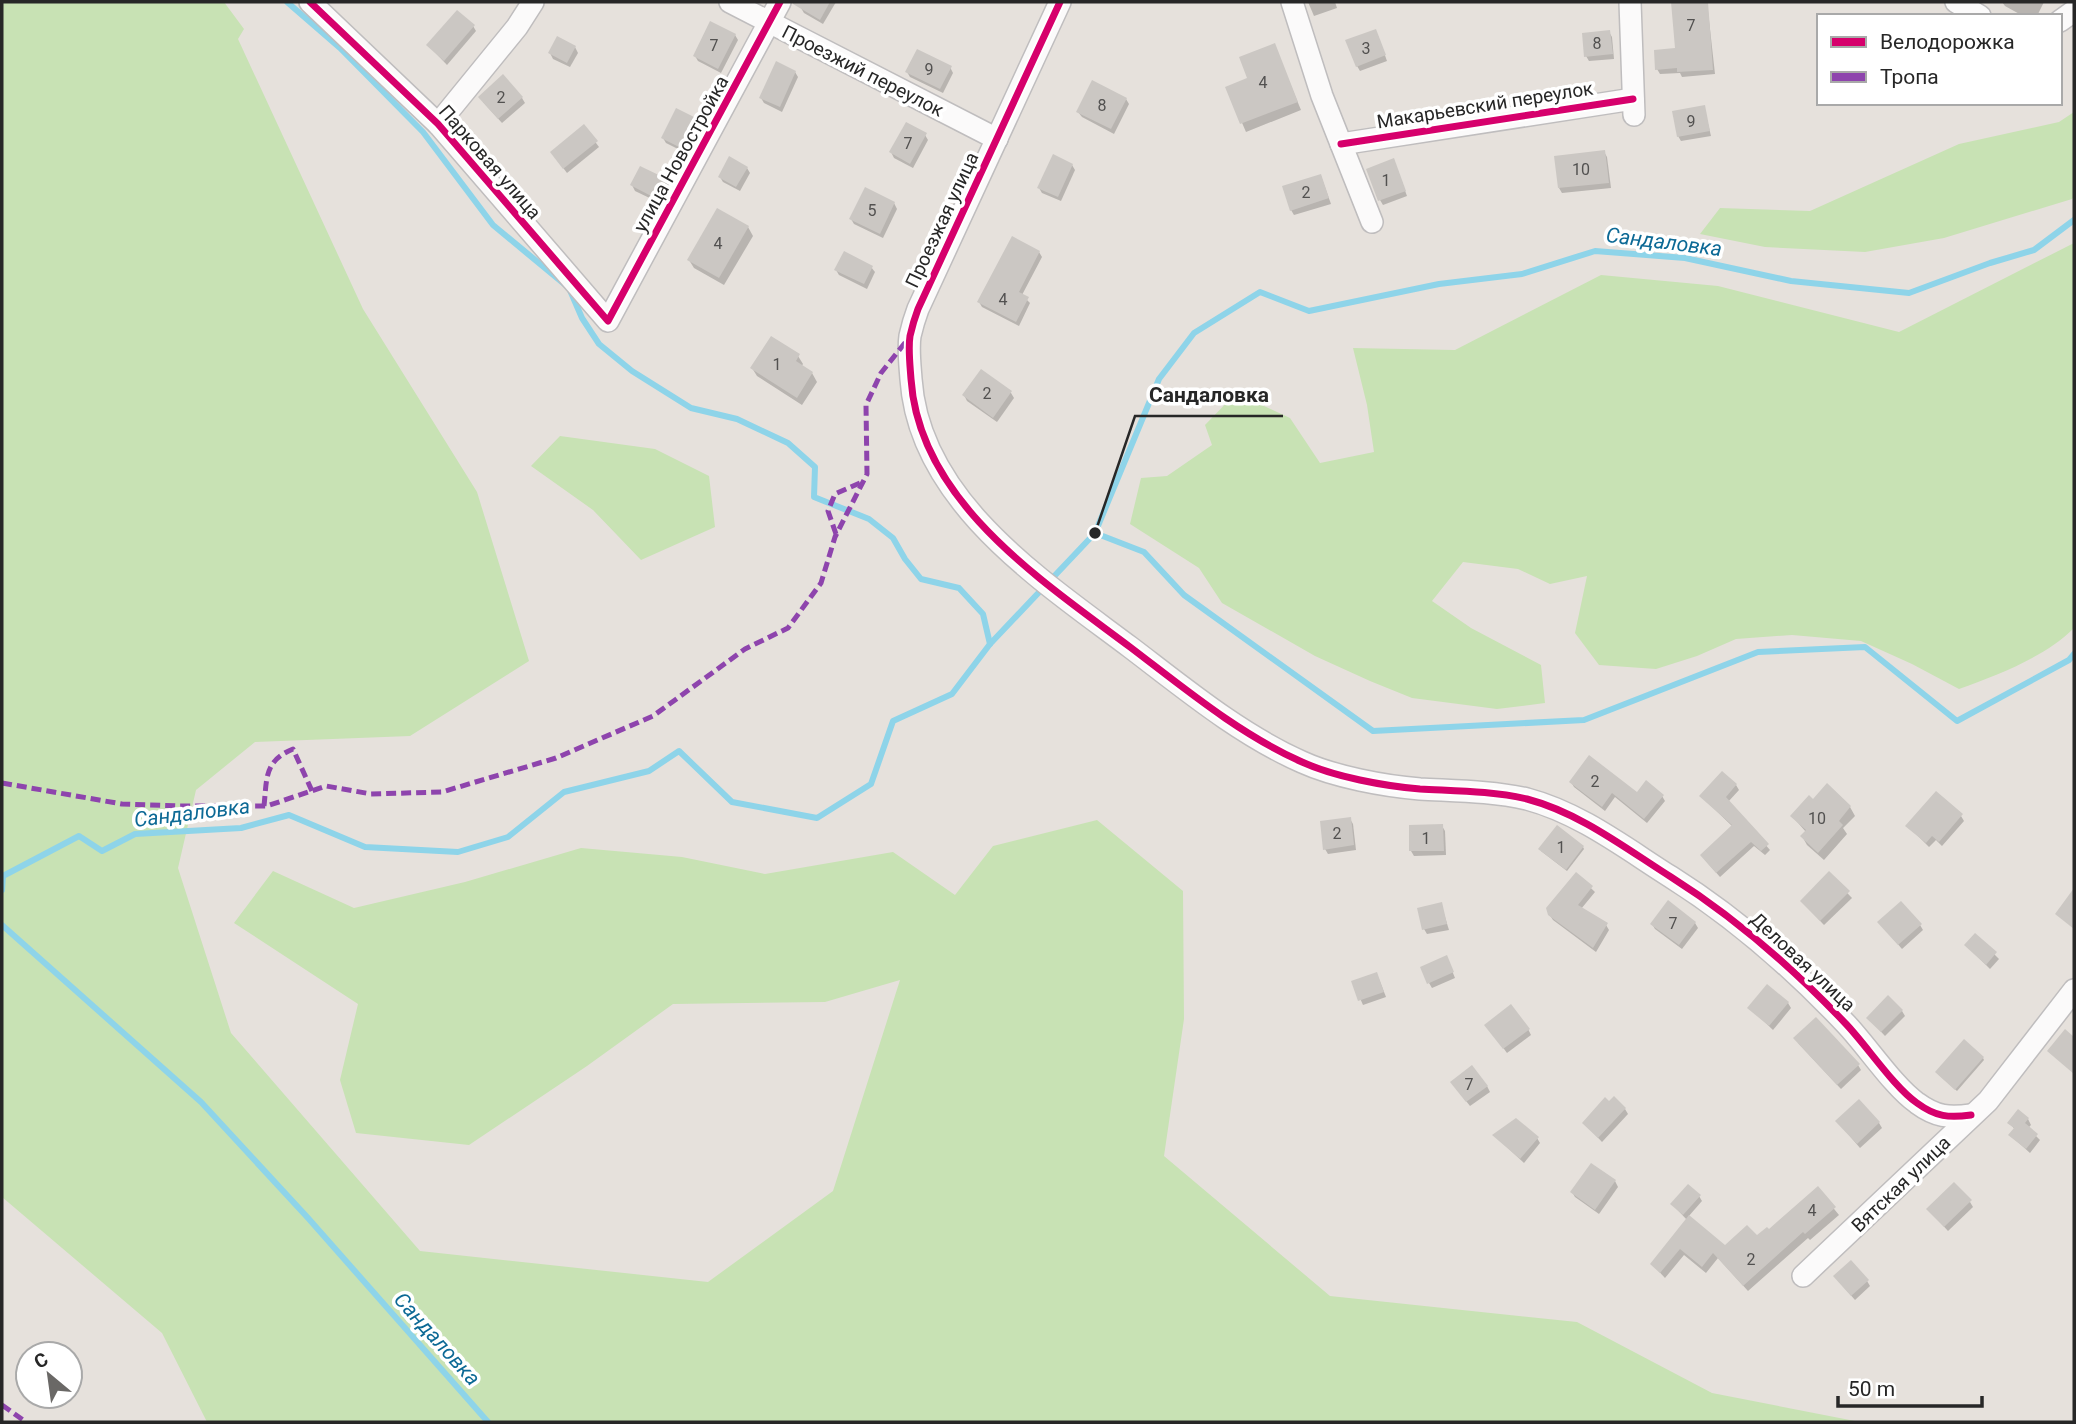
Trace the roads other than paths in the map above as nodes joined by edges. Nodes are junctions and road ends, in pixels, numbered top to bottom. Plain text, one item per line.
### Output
1 (310, 2) edge
2 (534, 2) edge
3 (730, 2) edge
4 (780, 2) edge
5 (1060, 2) edge
6 (1292, 2) edge
7 (1630, 2) edge
8 (1956, 2) edge
9 (1977, 14) edge
10 (770, 23) junction
11 (438, 124) junction
12 (997, 139) junction
13 (1341, 144) junction
14 (1372, 222) dead end
15 (608, 321) joint
16 (1083, 612) joint
17 (2074, 990) edge
18 (1971, 1115) junction
19 (1803, 1276) dead end

1 - 11 street, Парковая улица
2 - 11 street
3 - 10 street, Проезжий переулок
4 - 10 street, улица Новостройка
5 - 12 street, Проезжая улица
6 - 13 street
7 - 13 street, Макарьевский переулок
8 - 9 street
10 - 12 street, Проезжий переулок
10 - 15 street, улица Новостройка
11 - 15 street, Парковая улица
12 - 16 street, Проезжая улица
13 - 14 street
16 - 18 street, Деловая улица
17 - 18 street, Вятская улица
18 - 19 street, Вятская улица

